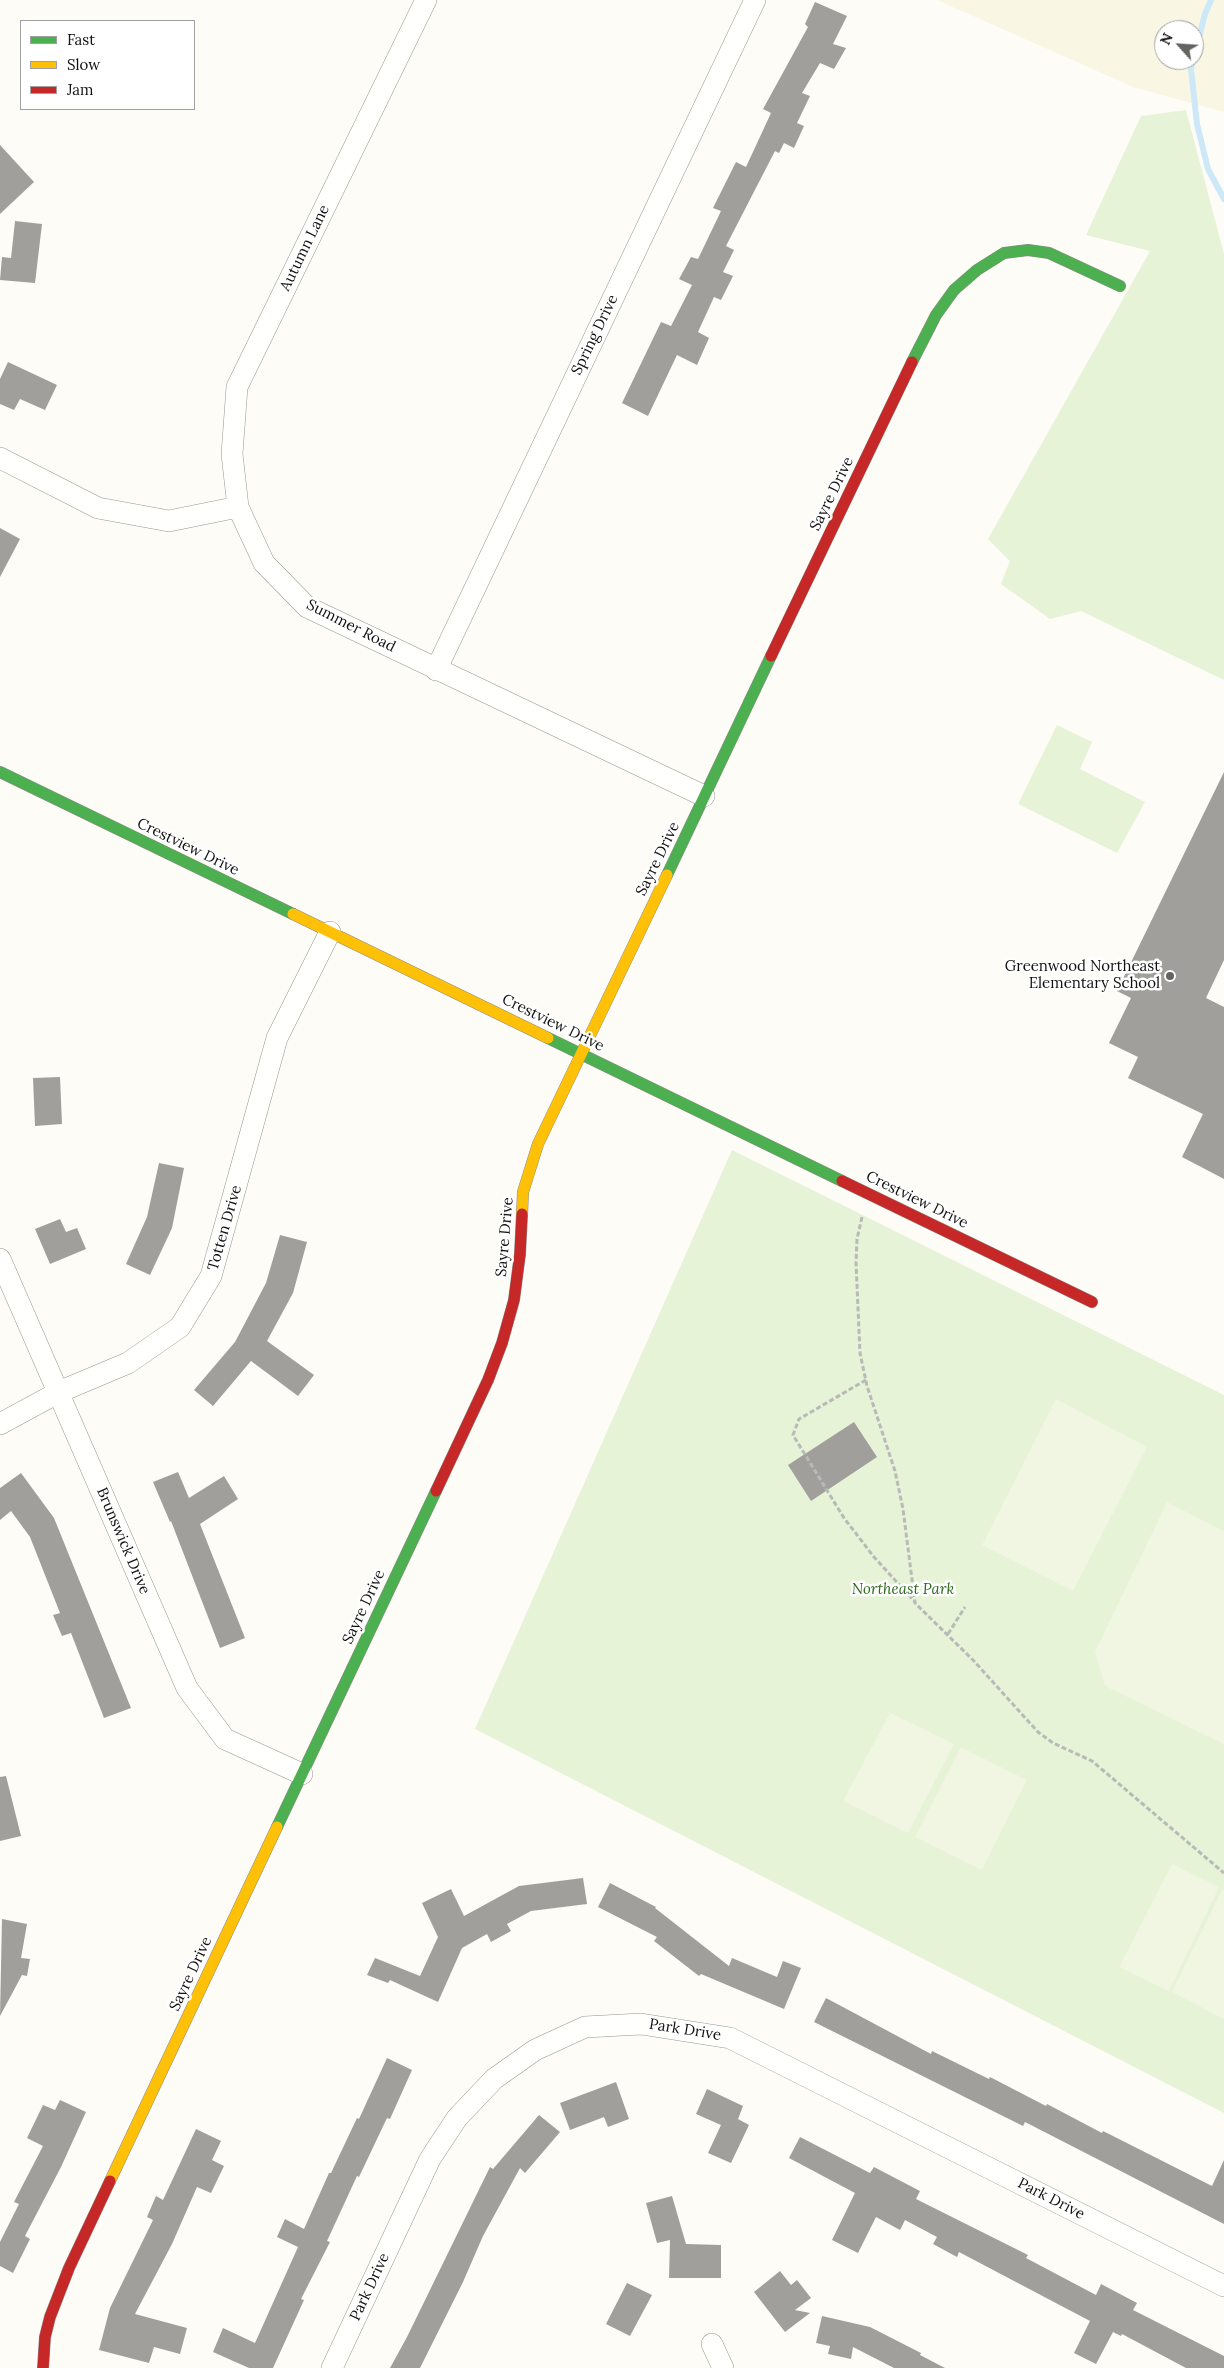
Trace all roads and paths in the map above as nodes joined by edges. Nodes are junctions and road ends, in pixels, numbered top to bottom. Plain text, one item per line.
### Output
1 (426, 0) edge
2 (755, 0) edge
3 (1120, 286) dead end
4 (0, 458) edge
5 (238, 508) junction
6 (436, 670) junction
7 (0, 772) edge
8 (704, 796) junction
9 (330, 932) junction
10 (581, 1054) junction
11 (872, 1195) junction
12 (0, 1259) edge
13 (1092, 1302) dead end
14 (866, 1380) junction
15 (59, 1392) junction
16 (0, 1424) edge
17 (915, 1603) junction
18 (964, 1607) dead end
19 (948, 1634) junction
20 (302, 1774) junction
21 (1224, 1873) edge
22 (1224, 2286) edge
23 (712, 2344) dead end
24 (43, 2368) edge
25 (332, 2368) edge
26 (723, 2368) edge

1 - 5 street, Autumn Lane
2 - 6 street, Spring Drive
3 - 8 street, Sayre Drive
4 - 5 street
5 - 6 street, Summer Road
6 - 8 street, Summer Road
7 - 9 street, Crestview Drive
8 - 10 street, Sayre Drive
9 - 10 street, Crestview Drive
9 - 15 street, Totten Drive
10 - 11 street, Crestview Drive
10 - 20 street, Sayre Drive
11 - 13 street, Crestview Drive
11 - 14 path
12 - 15 street, Brunswick Drive
14 - 17 path
14 - 17 path
15 - 16 street, Totten Drive
15 - 20 street, Brunswick Drive
17 - 19 path
18 - 19 path
19 - 21 path
20 - 24 street, Sayre Drive
22 - 25 street, Park Drive
23 - 26 street

